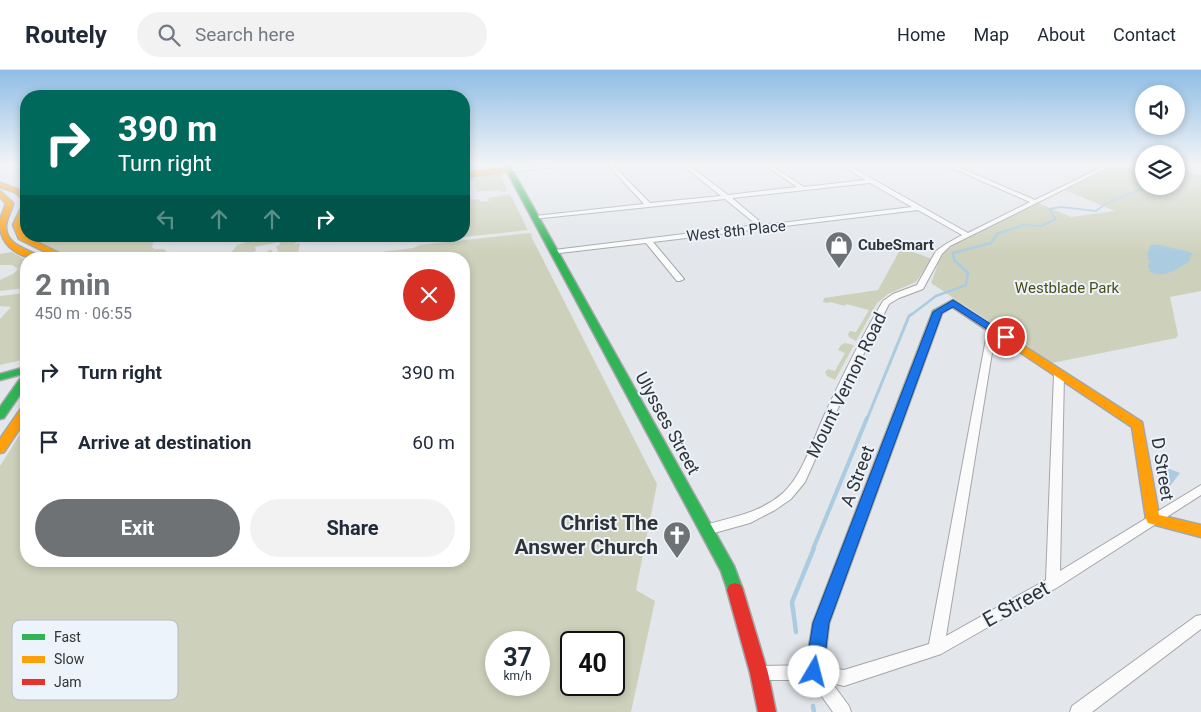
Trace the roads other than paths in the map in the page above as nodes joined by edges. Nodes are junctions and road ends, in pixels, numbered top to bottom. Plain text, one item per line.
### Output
1 (1, 194) edge
2 (523, 194) edge
3 (638, 194) edge
4 (723, 194) edge
5 (752, 194) edge
6 (893, 194) edge
7 (1016, 194) edge
8 (1052, 194) edge
9 (727, 197) junction
10 (1035, 202) junction
11 (649, 206) junction
12 (918, 208) junction
13 (20, 217) edge
14 (536, 218) junction
15 (2, 219) edge
16 (762, 226) junction
17 (967, 235) junction
18 (648, 241) junction
19 (32, 242) edge
20 (24, 252) edge
21 (53, 252) edge
22 (554, 252) junction
23 (680, 279) dead end
24 (992, 328) junction
25 (20, 367) edge
26 (0, 369) edge
27 (20, 371) edge
28 (1059, 374) junction
29 (0, 376) edge
30 (20, 387) edge
31 (0, 415) edge
32 (20, 419) edge
33 (0, 449) edge
34 (1201, 489) edge
35 (1153, 519) junction
36 (707, 530) junction
37 (1201, 531) edge
38 (1053, 583) junction
39 (1201, 621) edge
40 (936, 649) junction
41 (814, 672) junction
42 (759, 673) junction
43 (767, 712) edge
44 (843, 712) edge
45 (1078, 712) edge

1 - 15 street
2 - 14 street, Ulysses Street
3 - 11 street
4 - 9 street
5 - 9 street
6 - 12 street
7 - 10 street
8 - 10 street, Mount Vernon Road
9 - 11 street
9 - 16 street
10 - 17 street, Mount Vernon Road
11 - 14 street
12 - 16 street, West 8th Place
12 - 17 street
13 - 15 street
14 - 22 street, Ulysses Street
15 - 20 street
16 - 18 street, West 8th Place
17 - 36 street, Mount Vernon Road
18 - 22 street, West 8th Place
18 - 23 street
19 - 21 street
22 - 36 street, Ulysses Street
24 - 28 street
24 - 40 street
24 - 41 street, A Street
25 - 26 street
27 - 29 street
28 - 35 street, D Street
28 - 38 street
30 - 31 street
32 - 33 street
34 - 35 street, E Street
35 - 37 street
35 - 38 street, E Street
36 - 42 street, Ulysses Street
38 - 40 street, E Street
39 - 45 street
40 - 41 street, E Street
41 - 42 street, E Street
41 - 44 street
42 - 43 street, Ulysses Street

